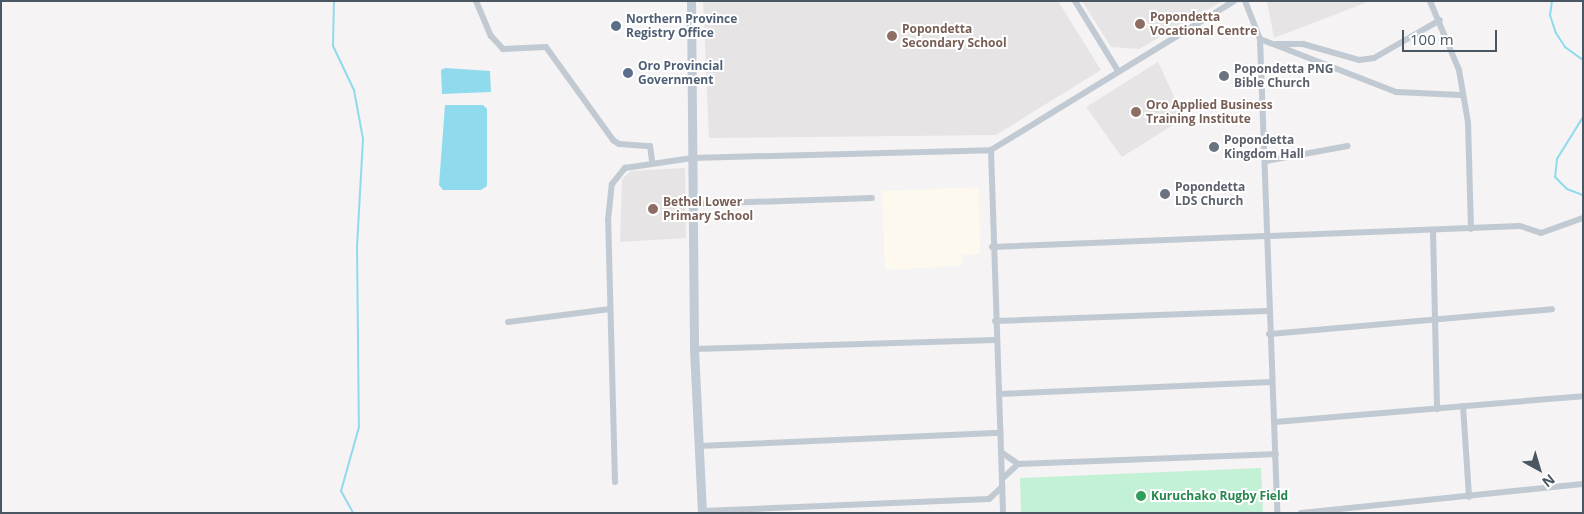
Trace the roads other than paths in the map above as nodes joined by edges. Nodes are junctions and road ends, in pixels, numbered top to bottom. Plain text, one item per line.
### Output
1 (476, 1) edge
2 (691, 1) edge
3 (1075, 1) edge
4 (1234, 1) edge
5 (1245, 1) edge
6 (1430, 1) edge
7 (1440, 20) junction
8 (1260, 39) junction
9 (1273, 44) junction
10 (1118, 71) junction
11 (1461, 95) junction
12 (1348, 146) dead end
13 (991, 150) junction
14 (692, 158) junction
15 (652, 160) junction
16 (1266, 161) junction
17 (872, 198) dead end
18 (692, 204) junction
19 (1583, 218) edge
20 (1471, 229) junction
21 (1433, 230) junction
22 (1265, 238) junction
23 (992, 246) junction
24 (610, 309) junction
25 (1552, 309) dead end
26 (1267, 311) junction
27 (1435, 320) junction
28 (995, 321) junction
29 (508, 322) dead end
30 (1269, 334) junction
31 (996, 340) junction
32 (694, 349) junction
33 (1272, 382) junction
34 (999, 394) junction
35 (1583, 396) edge
36 (1463, 406) junction
37 (1438, 409) junction
38 (1275, 422) junction
39 (1001, 433) junction
40 (699, 446) junction
41 (1001, 451) junction
42 (1276, 454) junction
43 (1018, 464) junction
44 (1002, 479) junction
45 (615, 482) dead end
46 (1583, 484) edge
47 (1002, 487) junction
48 (1469, 497) junction
49 (989, 499) junction
50 (1003, 511) edge
51 (702, 512) edge
52 (1277, 513) edge
53 (1301, 513) edge

1 - 15 street
2 - 14 main road
3 - 10 street
4 - 10 street
5 - 8 street
6 - 7 street
7 - 9 street
7 - 11 street
8 - 9 street
8 - 16 street
9 - 11 street
10 - 13 street
11 - 20 street
12 - 16 street
13 - 14 street
13 - 23 street
14 - 15 street
14 - 18 main road
15 - 24 street
16 - 22 street
17 - 18 street
18 - 32 main road
19 - 20 street
20 - 21 street
21 - 22 street
21 - 27 street
22 - 23 street
22 - 26 street
23 - 28 street
24 - 29 street
24 - 45 street
25 - 27 street
26 - 28 street
26 - 30 street
27 - 30 street
27 - 37 street
28 - 31 street
30 - 33 street
31 - 32 street
31 - 34 street
32 - 40 main road
33 - 34 street
33 - 38 street
34 - 39 street
35 - 36 street
36 - 37 street
36 - 48 street
37 - 38 street
38 - 42 street
39 - 40 street
39 - 41 street
40 - 51 main road
41 - 43 street
41 - 44 street
42 - 43 street
42 - 52 street
43 - 44 street
44 - 47 street
46 - 48 street
47 - 49 street
47 - 50 street
48 - 53 street
49 - 50 street
49 - 51 street

